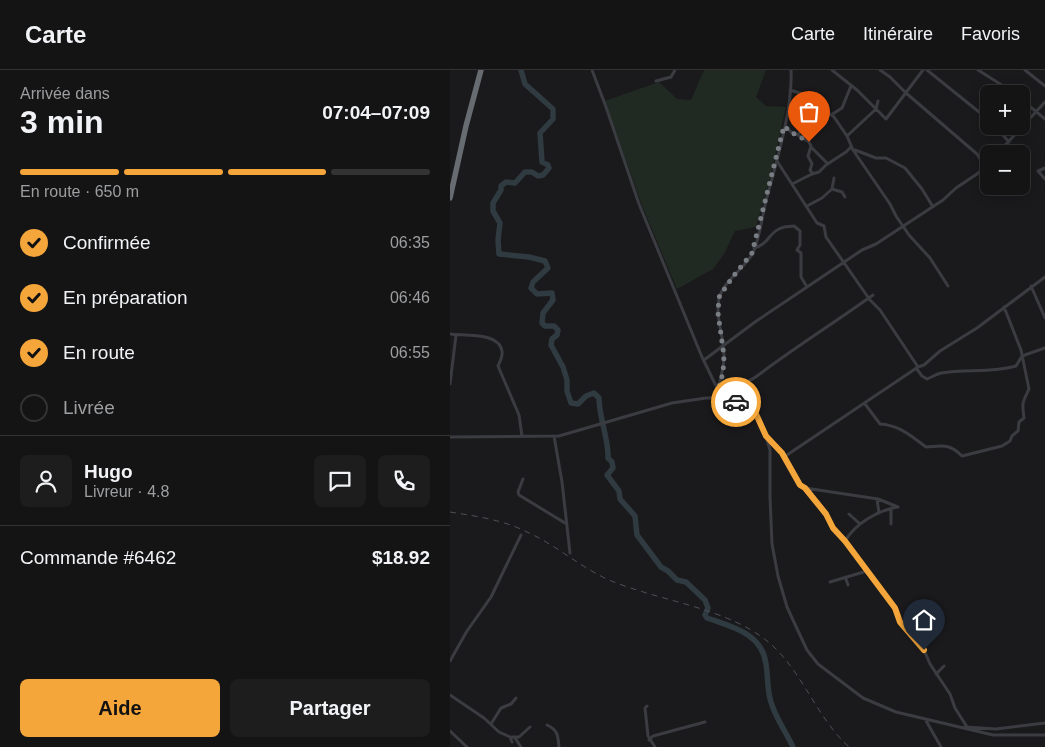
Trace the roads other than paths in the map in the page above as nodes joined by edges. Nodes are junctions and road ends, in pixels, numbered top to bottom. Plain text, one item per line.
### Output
1 (481, 70) edge
2 (592, 70) edge
3 (675, 70) edge
4 (791, 70) edge
5 (832, 70) edge
6 (880, 70) edge
7 (923, 70) edge
8 (927, 70) edge
9 (978, 70) edge
10 (1025, 70) edge
11 (656, 81) dead end
12 (1002, 85) edge
13 (851, 86) junction
14 (1045, 86) edge
15 (790, 90) junction
16 (906, 93) junction
17 (878, 101) dead end
18 (814, 102) junction
19 (1045, 102) edge
20 (1030, 106) edge
21 (876, 110) junction
22 (1037, 112) junction
23 (980, 113) edge
24 (831, 115) junction
25 (1045, 119) edge
26 (784, 126) junction
27 (798, 135) junction
28 (1003, 135) edge
29 (847, 136) junction
30 (1009, 142) junction
31 (1006, 145) edge
32 (811, 146) junction
33 (852, 148) junction
34 (980, 159) edge
35 (777, 160) junction
36 (828, 164) junction
37 (1045, 168) edge
38 (980, 172) edge
39 (812, 174) junction
40 (834, 178) dead end
41 (1045, 179) edge
42 (792, 184) junction
43 (832, 188) junction
44 (845, 197) dead end
45 (450, 198) edge
46 (807, 206) junction
47 (933, 207) junction
48 (903, 224) junction
49 (754, 248) junction
50 (844, 262) junction
51 (1045, 277) edge
52 (948, 286) dead end
53 (1031, 286) junction
54 (807, 287) junction
55 (873, 295) dead end
56 (868, 298) junction
57 (1004, 307) junction
58 (1045, 318) edge
59 (450, 334) edge
60 (456, 335) junction
61 (723, 346) junction
62 (1045, 348) edge
63 (1022, 356) junction
64 (704, 360) junction
65 (917, 368) junction
66 (450, 384) edge
67 (718, 390) junction
68 (726, 398) junction
69 (865, 404) junction
70 (522, 436) junction
71 (554, 436) junction
72 (766, 436) junction
73 (450, 437) edge
74 (784, 457) junction
75 (523, 479) dead end
76 (805, 488) junction
77 (877, 499) junction
78 (891, 506) junction
79 (850, 514) dead end
80 (874, 515) junction
81 (566, 524) junction
82 (860, 524) junction
83 (891, 524) dead end
84 (521, 535) dead end
85 (845, 541) junction
86 (570, 553) dead end
87 (867, 571) junction
88 (846, 578) junction
89 (830, 582) dead end
90 (848, 585) dead end
91 (450, 661) edge
92 (944, 666) dead end
93 (936, 674) junction
94 (450, 695) edge
95 (516, 698) dead end
96 (647, 706) dead end
97 (925, 718) junction
98 (705, 722) dead end
99 (1045, 723) edge
100 (491, 724) junction
101 (547, 725) dead end
102 (530, 727) dead end
103 (967, 727) junction
104 (959, 728) junction
105 (450, 732) edge
106 (1045, 735) edge
107 (510, 737) junction
108 (515, 738) junction
109 (649, 740) junction
110 (512, 742) dead end
111 (466, 747) edge
112 (521, 747) edge
113 (559, 747) edge
114 (654, 747) edge
115 (941, 747) edge

1 - 45 highway
2 - 64 street
3 - 11 street
4 - 15 street
5 - 13 street
6 - 16 street
7 - 16 street
8 - 23 street
9 - 12 street
10 - 14 street
13 - 21 street
13 - 24 street
15 - 18 street
15 - 26 street
16 - 21 street
16 - 34 street
17 - 21 street
18 - 24 street
18 - 27 street
19 - 22 street
20 - 22 street
21 - 29 street
22 - 25 street
22 - 30 street
24 - 29 street
26 - 27 street
26 - 35 street
27 - 32 street
28 - 30 street
29 - 33 street
30 - 31 street
32 - 36 street
32 - 39 street
33 - 36 street
33 - 47 street
33 - 48 street
35 - 42 street
35 - 49 street
36 - 39 street
37 - 41 street
38 - 47 street
39 - 42 street
40 - 43 street
42 - 46 street
43 - 44 street
43 - 46 street
46 - 50 street
47 - 48 street
48 - 50 street
48 - 52 street
49 - 54 street
49 - 61 street
50 - 54 street
50 - 56 street
51 - 53 street
53 - 57 street
53 - 58 street
54 - 61 street
55 - 56 street
56 - 65 street
56 - 68 street
57 - 63 street
57 - 65 street
59 - 60 street
60 - 66 street
60 - 70 street
61 - 64 street
61 - 67 street
62 - 63 street
63 - 65 street
63 - 69 street
64 - 67 street
65 - 69 street
67 - 68 street
68 - 71 street
68 - 72 street
69 - 74 street
70 - 71 street
70 - 73 street
71 - 81 street
72 - 74 street
72 - 97 street
74 - 76 street
75 - 81 street
76 - 77 street
76 - 85 street
77 - 78 street
77 - 80 street
78 - 80 street
78 - 83 street
79 - 82 street
80 - 82 street
81 - 86 street
82 - 85 street
84 - 91 street
85 - 87 street
87 - 88 street
87 - 93 street
88 - 89 street
88 - 90 street
92 - 93 street
93 - 103 street
94 - 100 street
95 - 100 street
96 - 109 street
97 - 104 street
97 - 115 street
98 - 109 street
99 - 103 street
100 - 107 street
101 - 113 street
102 - 108 street
103 - 104 street
104 - 106 street
105 - 111 street
107 - 108 street
107 - 110 street
108 - 112 street
109 - 114 street

